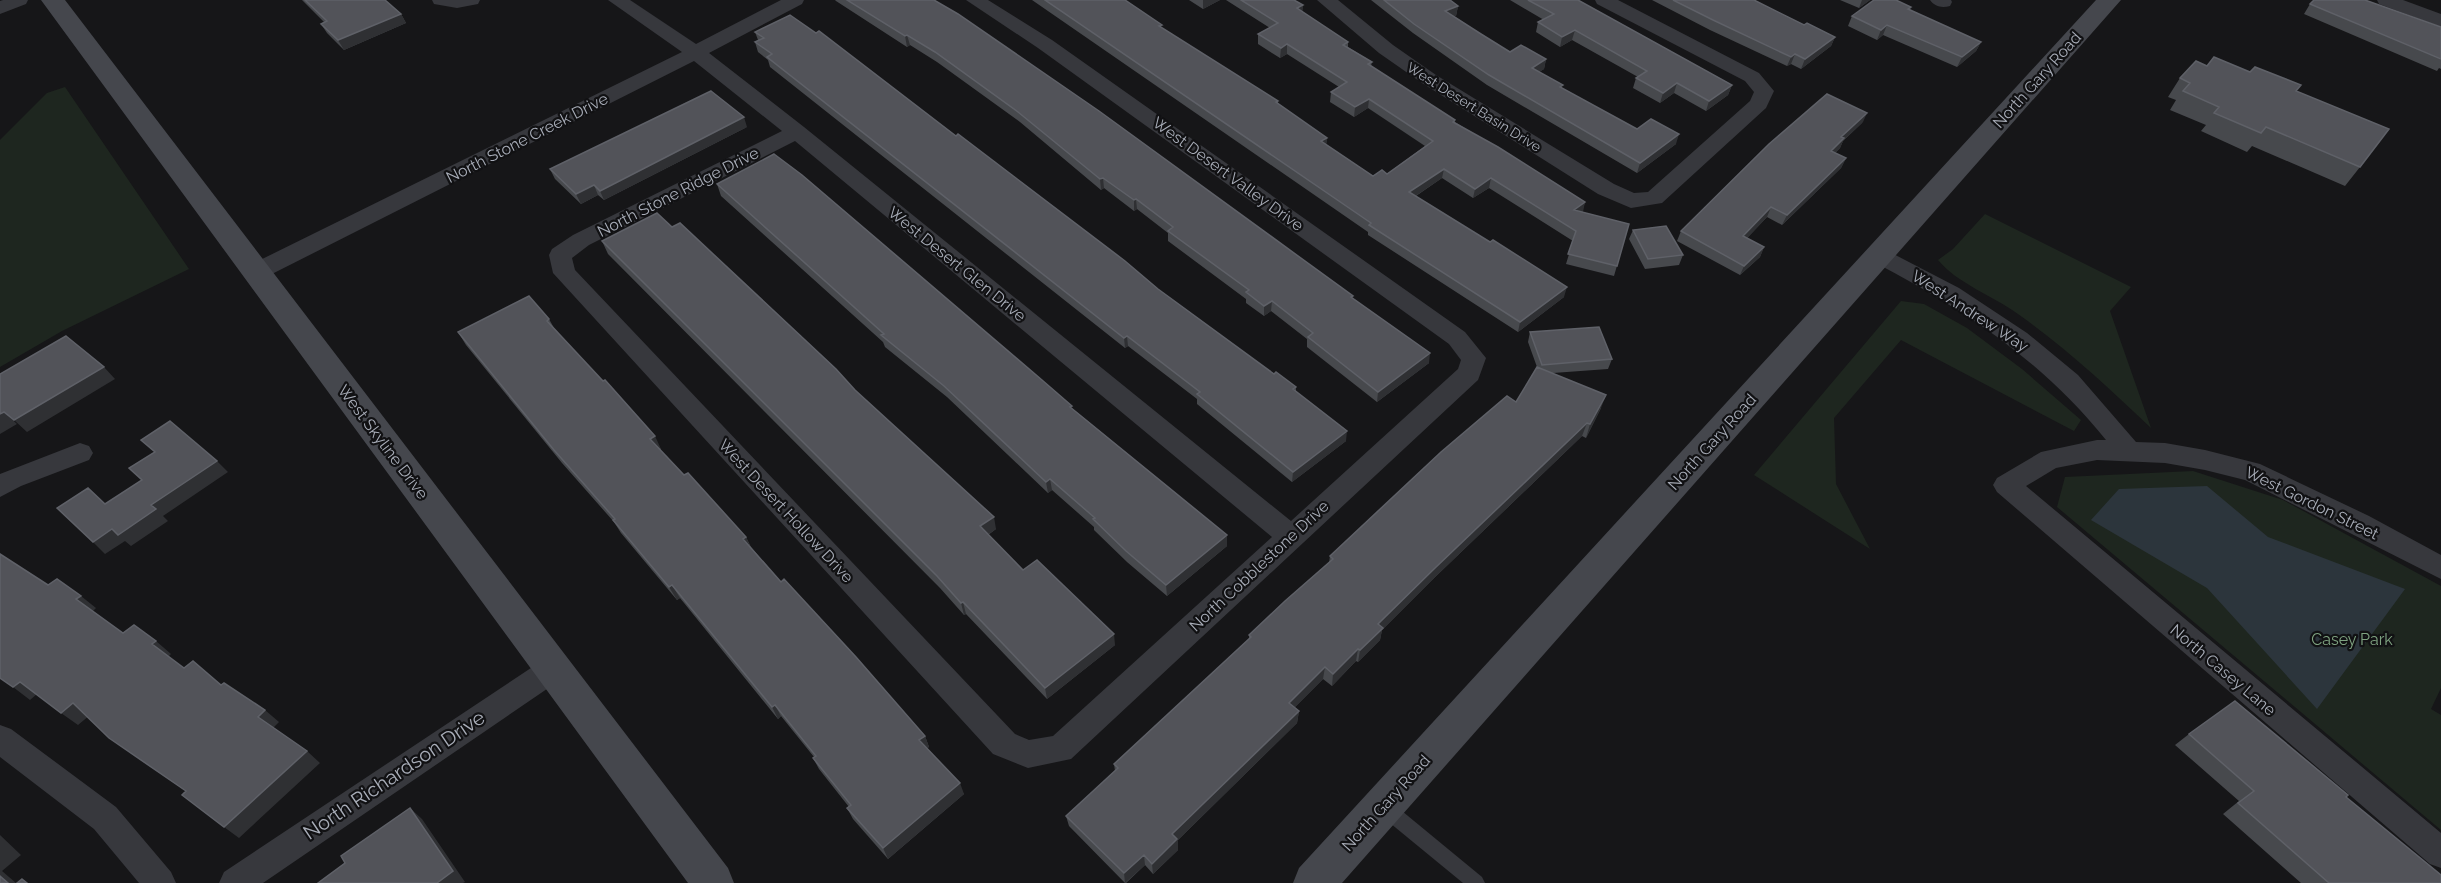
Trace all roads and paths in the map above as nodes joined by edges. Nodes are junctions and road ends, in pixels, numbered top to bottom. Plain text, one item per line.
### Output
1 (20, 0) edge
2 (53, 0) edge
3 (441, 0) edge
4 (617, 0) edge
5 (795, 0) edge
6 (975, 0) edge
7 (1326, 0) edge
8 (1604, 0) edge
9 (2109, 0) edge
10 (2386, 0) edge
11 (467, 1) edge
12 (0, 8) edge
13 (2441, 21) edge
14 (695, 52) junction
15 (797, 132) junction
16 (560, 255) joint
17 (1880, 255) junction
18 (256, 272) junction
19 (1474, 358) joint
20 (2130, 452) junction
21 (80, 453) dead end
22 (2006, 485) joint
23 (0, 487) edge
24 (1290, 537) junction
25 (2441, 568) edge
26 (553, 669) junction
27 (0, 739) edge
28 (1029, 754) joint
29 (1383, 806) junction
30 (2441, 853) edge
31 (160, 883) edge
32 (235, 883) edge
33 (713, 883) edge
34 (1314, 883) edge
35 (1476, 883) edge

1 - 12 street
2 - 18 street, West Skyline Drive
3 - 11 street
4 - 14 street, West Desert Glen Drive
5 - 14 street, North Stone Creek Drive
6 - 19 street, West Desert Valley Drive
7 - 8 street, West Desert Basin Drive
9 - 17 street, North Gary Road
10 - 13 street
14 - 15 street, West Desert Glen Drive
14 - 18 street, North Stone Creek Drive
15 - 16 street, North Stone Ridge Drive
15 - 24 street, West Desert Glen Drive
16 - 28 street, West Desert Hollow Drive
17 - 20 street, West Andrew Way
17 - 29 street, North Gary Road
18 - 26 street, West Skyline Drive
19 - 24 street, North Cobblestone Drive
20 - 22 street, West Gordon Street
20 - 25 street, West Gordon Street
21 - 23 street
22 - 30 street, North Casey Lane
24 - 28 street, North Cobblestone Drive
26 - 32 street, North Richardson Drive
26 - 33 street, West Skyline Drive
27 - 31 street
29 - 34 street, North Gary Road
29 - 35 lane

